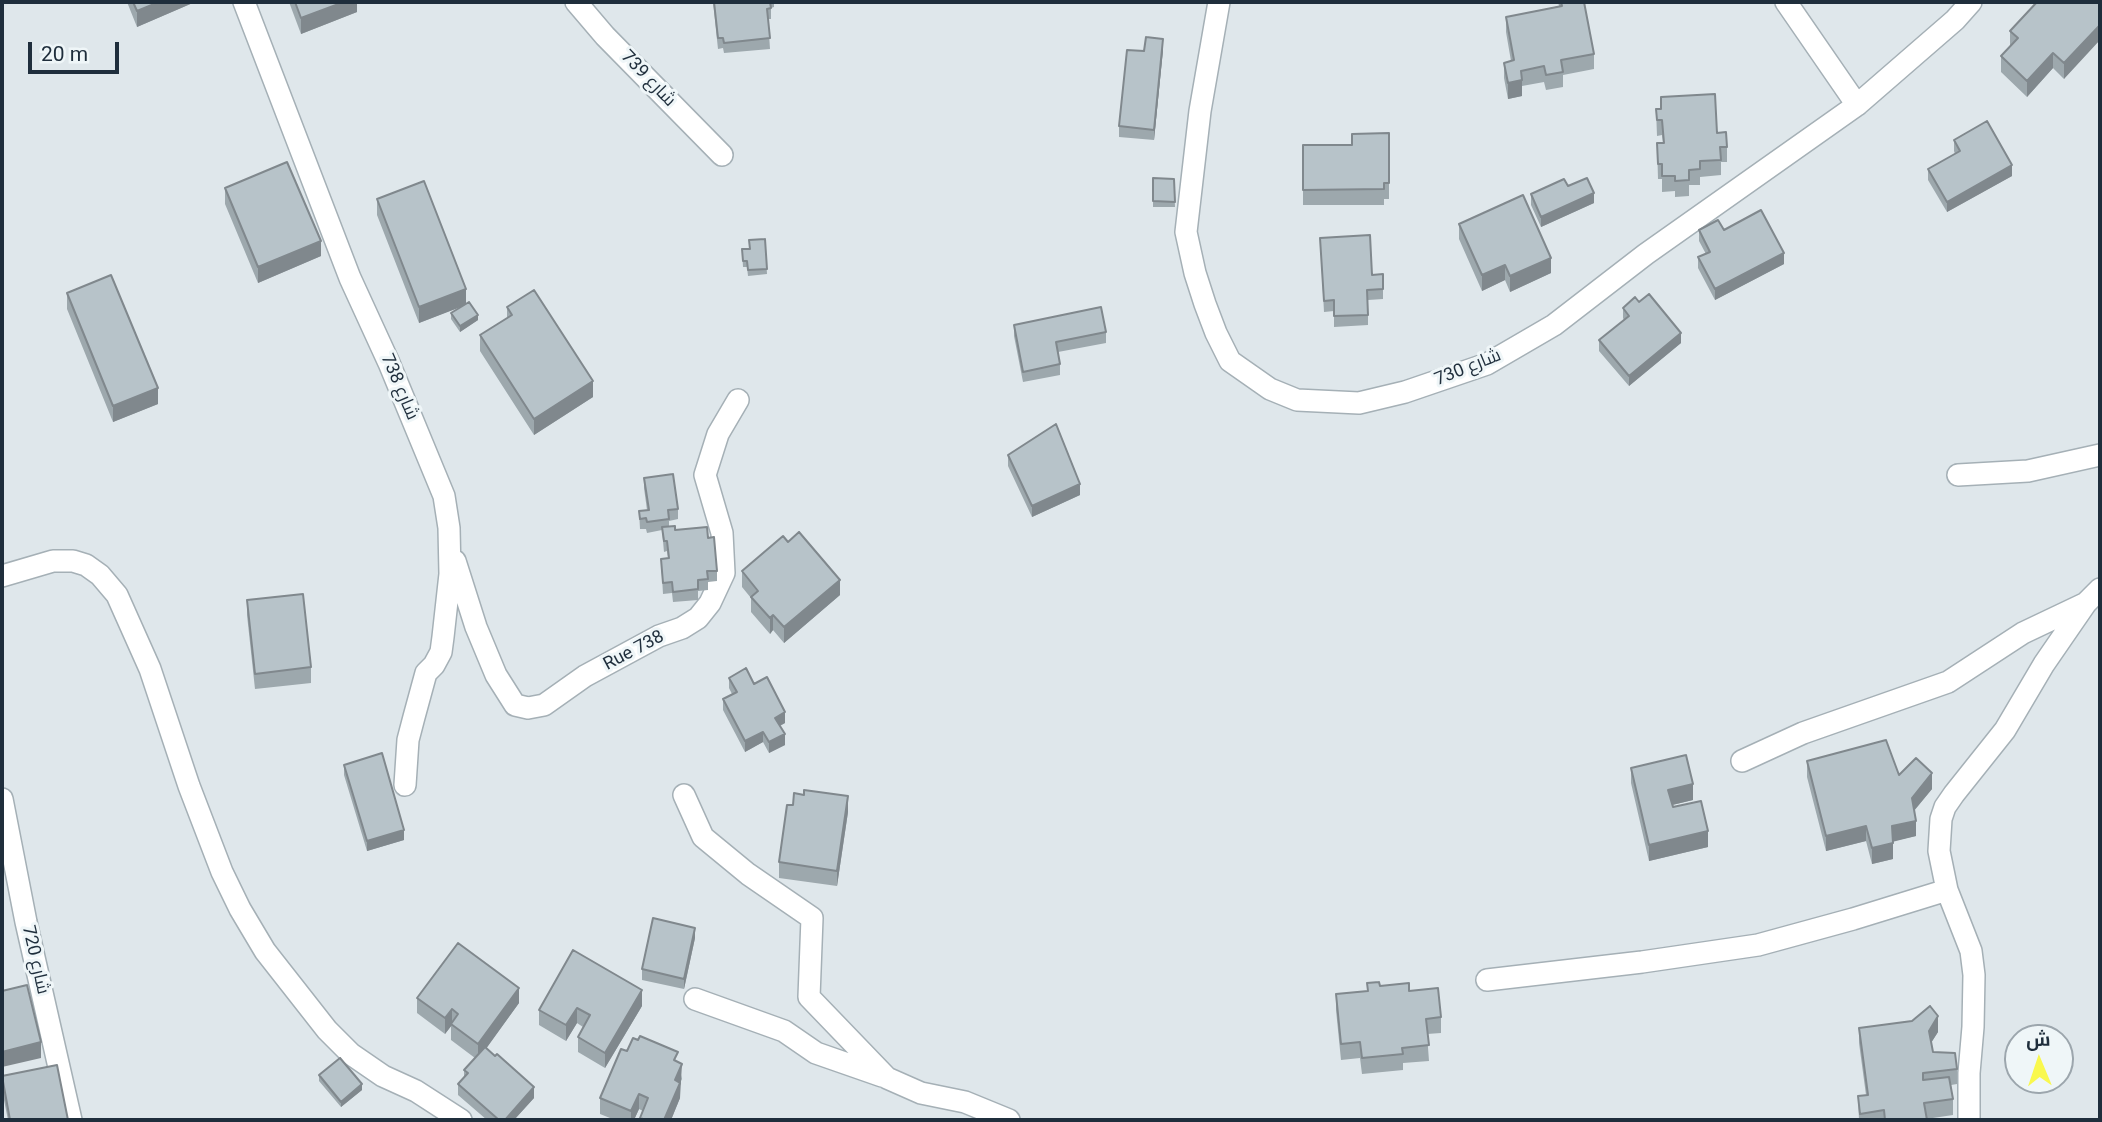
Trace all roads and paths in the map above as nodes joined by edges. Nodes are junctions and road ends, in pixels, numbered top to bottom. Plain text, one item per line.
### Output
1 (244, 2) edge
2 (576, 2) edge
3 (1219, 2) edge
4 (1786, 2) edge
5 (1971, 2) edge
6 (1857, 105) junction
7 (722, 155) dead end
8 (738, 400) dead end
9 (2100, 455) edge
10 (1958, 475) dead end
11 (450, 546) junction
12 (2, 576) edge
13 (2093, 596) edge
14 (1742, 761) dead end
15 (405, 785) dead end
16 (684, 794) dead end
17 (2, 799) edge
18 (1947, 890) junction
19 (1487, 980) dead end
20 (695, 999) dead end
21 (887, 1078) junction
22 (71, 1120) edge
23 (461, 1120) edge
24 (1009, 1120) edge
25 (1969, 1120) edge

1 - 11 street, شارع 738
2 - 7 street, شارع 739
3 - 6 street, شارع 730
4 - 6 street
5 - 6 street, شارع 730
8 - 11 street, Rue 738
9 - 10 street
11 - 15 street, شارع 738
12 - 23 street
13 - 14 street
13 - 18 street
16 - 21 street
17 - 22 street, شارع 720
18 - 19 street
18 - 25 street
20 - 21 street
21 - 24 street

